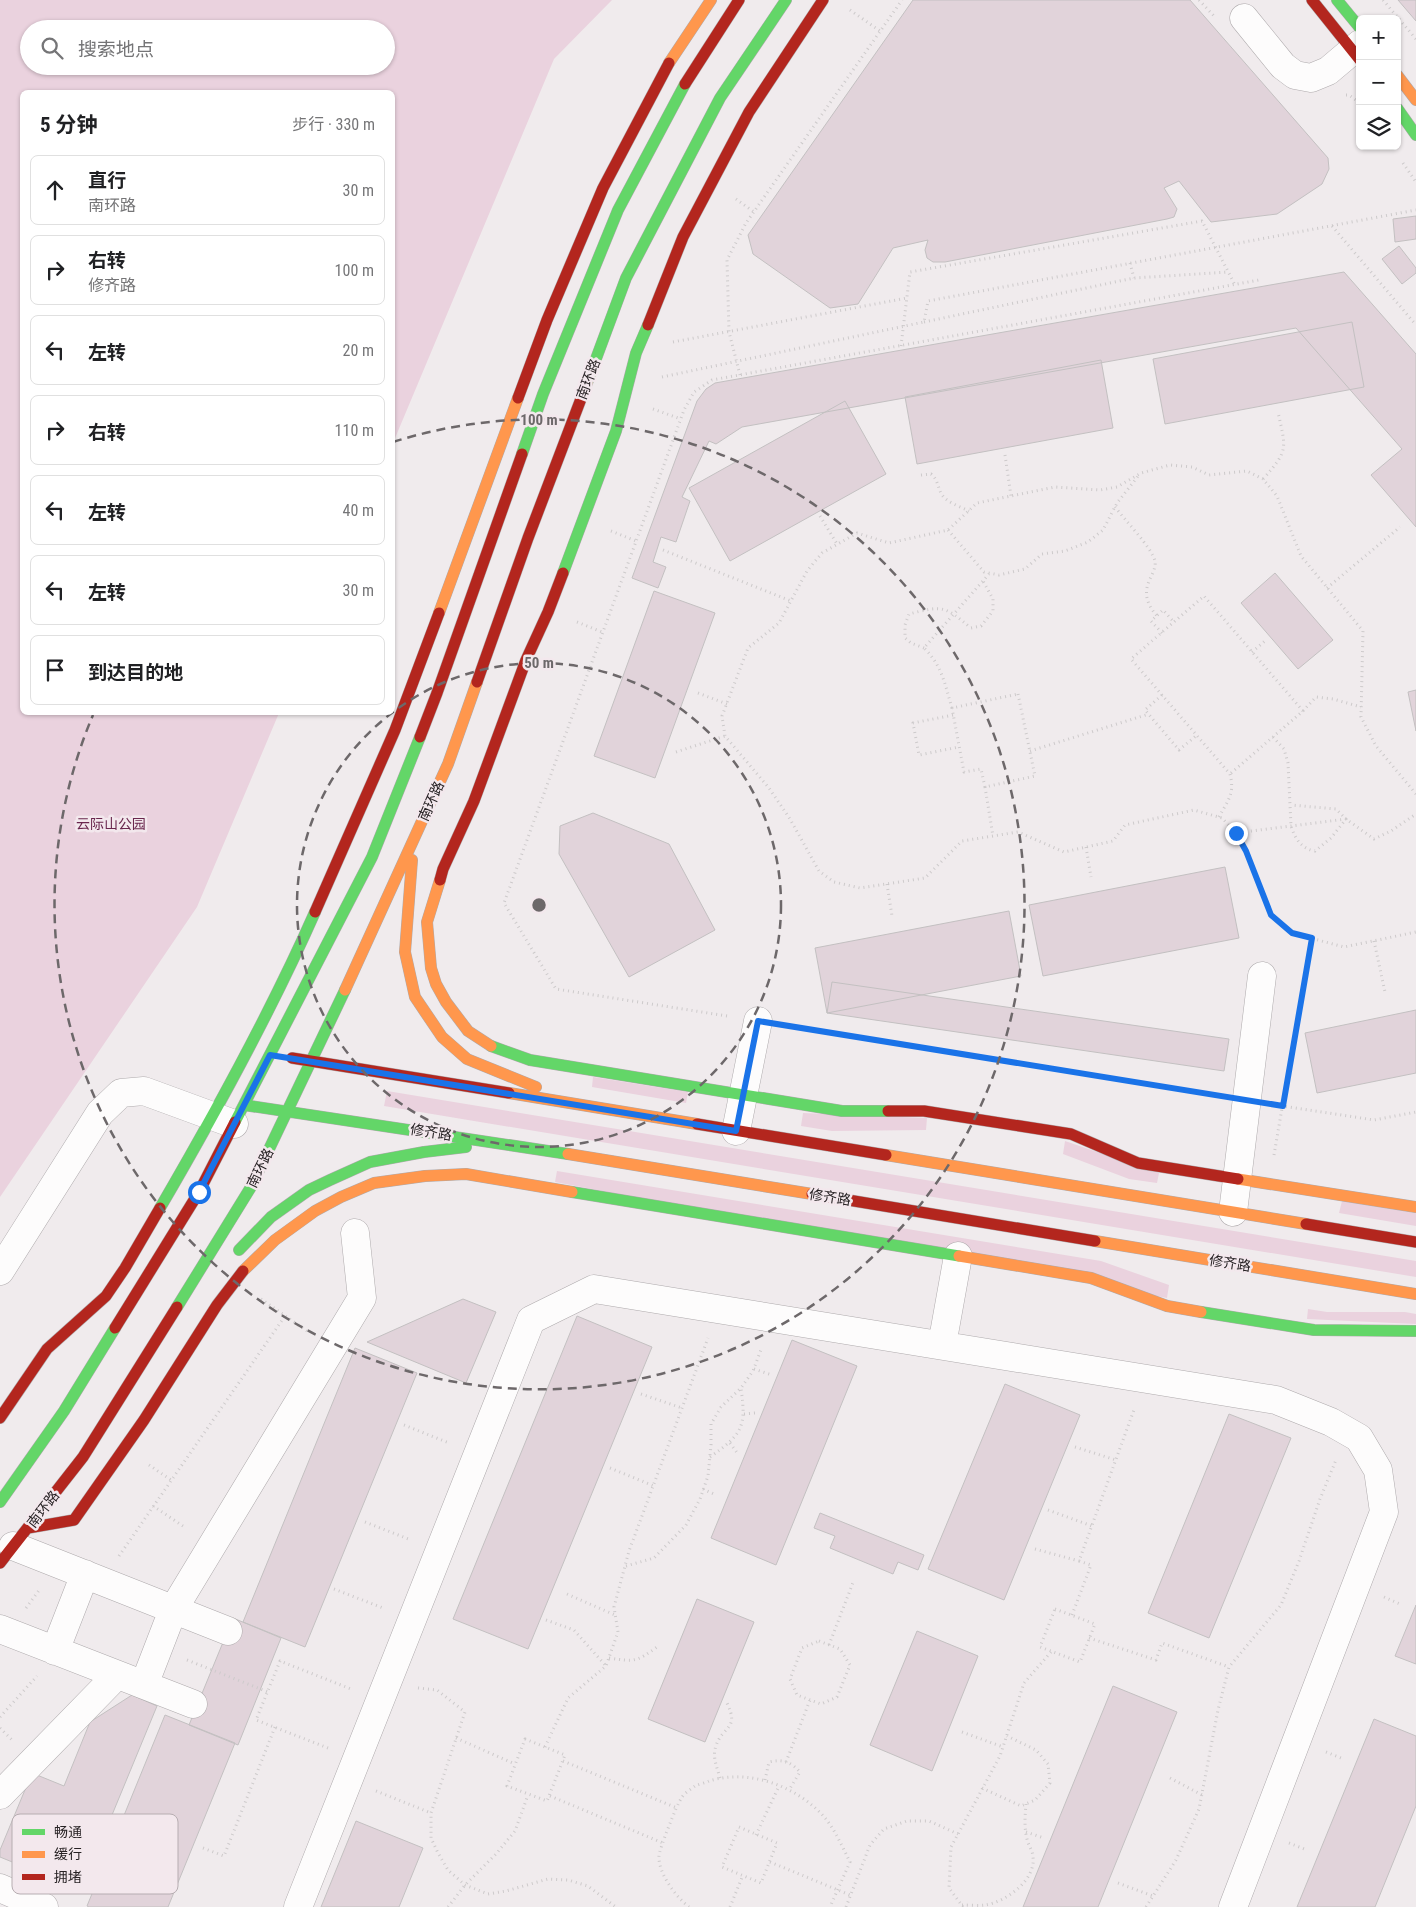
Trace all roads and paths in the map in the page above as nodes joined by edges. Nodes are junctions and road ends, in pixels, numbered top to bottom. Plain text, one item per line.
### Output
1 (711, 0) edge
2 (739, 0) edge
3 (786, 0) edge
4 (823, 0) edge
5 (902, 0) edge
6 (1383, 0) edge
7 (1333, 5) edge
8 (846, 7) dead end
9 (1244, 18) dead end
10 (880, 31) junction
11 (1416, 39) edge
12 (1356, 43) edge
13 (1356, 43) edge
14 (1356, 48) edge
15 (1401, 80) edge
16 (1416, 100) edge
17 (1401, 114) edge
18 (1416, 135) edge
19 (1416, 210) edge
20 (1331, 226) junction
21 (1130, 263) junction
22 (1228, 272) junction
23 (1134, 278) junction
24 (1259, 280) dead end
25 (1235, 285) junction
26 (907, 298) junction
27 (924, 322) junction
28 (1416, 325) edge
29 (729, 332) junction
30 (672, 343) dead end
31 (901, 346) junction
32 (736, 361) junction
33 (740, 375) junction
34 (661, 378) dead end
35 (646, 406) dead end
36 (1278, 412) dead end
37 (681, 419) junction
38 (1005, 455) dead end
39 (1141, 473) junction
40 (921, 475) dead end
41 (1264, 479) junction
42 (1011, 496) junction
43 (1115, 507) junction
44 (969, 510) junction
45 (820, 516) dead end
46 (1400, 527) dead end
47 (604, 528) dead end
48 (948, 530) junction
49 (636, 541) junction
50 (838, 544) junction
51 (663, 550) dead end
52 (989, 573) junction
53 (983, 581) junction
54 (1327, 588) junction
55 (791, 601) junction
56 (954, 614) junction
57 (1157, 616) junction
58 (576, 621) dead end
59 (1174, 622) junction
60 (602, 632) junction
61 (1162, 633) junction
62 (1266, 640) dead end
63 (924, 648) junction
64 (1252, 652) junction
65 (698, 693) dead end
66 (1162, 695) junction
67 (727, 704) junction
68 (952, 708) junction
69 (1361, 708) junction
70 (1303, 711) junction
71 (1148, 714) junction
72 (954, 715) junction
73 (1197, 735) junction
74 (725, 736) junction
75 (1273, 737) junction
76 (959, 747) junction
77 (676, 752) dead end
78 (1030, 752) junction
79 (1230, 774) junction
80 (985, 787) junction
81 (1416, 794) edge
82 (1290, 805) junction
83 (1416, 814) edge
84 (1219, 817) junction
85 (1346, 819) junction
86 (1291, 826) junction
87 (1236, 833) junction
88 (993, 836) junction
89 (414, 838) junction
90 (1086, 847) junction
91 (1091, 876) dead end
92 (887, 884) junction
93 (892, 916) dead end
94 (1416, 932) edge
95 (1312, 938) junction
96 (1374, 940) junction
97 (1262, 976) dead end
98 (1384, 992) dead end
99 (758, 1021) junction
100 (270, 1055) junction
101 (310, 1061) junction
102 (743, 1095) junction
103 (1247, 1100) junction
104 (582, 1106) junction
105 (1283, 1106) junction
106 (287, 1111) junction
107 (1416, 1112) edge
108 (230, 1115) junction
109 (736, 1131) junction
110 (504, 1144) junction
111 (1238, 1169) junction
112 (1416, 1207) edge
113 (1232, 1212) junction
114 (355, 1233) dead end
115 (1416, 1242) edge
116 (958, 1256) junction
117 (230, 1259) dead end
118 (0, 1271) edge
119 (254, 1294) dead end
120 (1416, 1294) edge
121 (719, 1309) junction
122 (285, 1316) junction
123 (764, 1317) junction
124 (1416, 1331) edge
125 (942, 1345) junction
126 (332, 1348) junction
127 (754, 1369) junction
128 (772, 1375) dead end
129 (1146, 1378) junction
130 (741, 1388) junction
131 (641, 1394) dead end
132 (682, 1408) junction
133 (755, 1413) dead end
134 (744, 1414) junction
135 (0, 1418) edge
136 (404, 1425) dead end
137 (1348, 1432) junction
138 (730, 1443) junction
139 (1075, 1447) dead end
140 (478, 1454) junction
141 (738, 1454) dead end
142 (710, 1457) junction
143 (142, 1460) dead end
144 (1116, 1460) junction
145 (610, 1468) dead end
146 (171, 1480) junction
147 (654, 1486) junction
148 (703, 1490) junction
149 (716, 1495) dead end
150 (0, 1502) edge
151 (57, 1506) dead end
152 (154, 1506) junction
153 (1048, 1510) dead end
154 (42, 1511) junction
155 (365, 1522) dead end
156 (1092, 1526) junction
157 (212, 1545) junction
158 (14, 1546) edge
159 (1036, 1549) dead end
160 (439, 1552) junction
161 (1079, 1561) junction
162 (626, 1566) junction
163 (93, 1578) junction
164 (854, 1580) dead end
165 (334, 1589) dead end
166 (567, 1594) dead end
167 (173, 1610) junction
168 (615, 1615) junction
169 (1072, 1615) junction
170 (412, 1619) junction
171 (546, 1620) dead end
172 (0, 1629) edge
173 (228, 1631) dead end
174 (1089, 1638) junction
175 (829, 1645) junction
176 (657, 1647) dead end
177 (158, 1649) junction
178 (55, 1651) junction
179 (1051, 1652) junction
180 (609, 1658) junction
181 (606, 1666) junction
182 (1229, 1667) junction
183 (117, 1675) junction
184 (144, 1686) junction
185 (384, 1690) junction
186 (268, 1692) junction
187 (810, 1700) junction
188 (727, 1703) dead end
189 (193, 1704) dead end
190 (0, 1717) edge
191 (275, 1727) junction
192 (962, 1732) dead end
193 (1007, 1736) junction
194 (456, 1738) junction
195 (545, 1747) junction
196 (1003, 1747) junction
197 (562, 1761) junction
198 (786, 1762) junction
199 (515, 1764) junction
200 (352, 1770) junction
201 (720, 1778) junction
202 (1170, 1778) dead end
203 (765, 1780) junction
204 (779, 1786) junction
205 (982, 1788) junction
206 (789, 1790) junction
207 (0, 1795) edge
208 (528, 1795) junction
209 (550, 1796) junction
210 (1202, 1796) junction
211 (1026, 1804) junction
212 (677, 1808) junction
213 (431, 1813) junction
214 (1026, 1832) junction
215 (756, 1834) junction
216 (958, 1834) junction
217 (1044, 1838) dead end
218 (664, 1844) junction
219 (203, 1848) dead end
220 (770, 1862) junction
221 (742, 1875) junction
222 (1118, 1883) dead end
223 (465, 1885) junction
224 (0, 1888) edge
225 (837, 1890) junction
226 (12, 1893) edge
227 (14, 1894) edge
228 (850, 1895) junction
229 (1153, 1896) junction
230 (962, 1906) edge
231 (44, 1907) edge
232 (298, 1907) edge
233 (448, 1907) edge
234 (616, 1907) edge
235 (689, 1907) edge
236 (730, 1907) edge
237 (830, 1907) edge
238 (846, 1907) edge
239 (1146, 1907) edge
240 (1233, 1907) edge

1 - 108 street
2 - 100 street
3 - 89 street, 南环路
4 - 102 street
5 - 10 path
6 - 11 path
7 - 12 street
7 - 13 street
8 - 10 path
9 - 14 street
10 - 29 path
15 - 16 street
17 - 18 street
19 - 20 path
20 - 21 path
20 - 28 path
21 - 23 path
21 - 27 path
22 - 23 path
22 - 25 path, bridge
22 - 26 path, bridge
23 - 27 path
24 - 25 path
25 - 31 path
26 - 29 path
26 - 31 path, bridge
27 - 32 path
29 - 30 path
29 - 32 path
31 - 33 path
32 - 33 path
32 - 34 path
33 - 37 path
35 - 37 path
36 - 41 path
37 - 49 path
38 - 42 path
39 - 41 path
39 - 42 path
39 - 43 path
40 - 44 path
41 - 54 path
42 - 44 path
43 - 52 path
43 - 57 path
44 - 48 path
45 - 50 path
46 - 54 path
47 - 49 path
48 - 50 path
48 - 52 path
49 - 60 path
50 - 55 path
51 - 55 path
52 - 53 path
53 - 56 path
53 - 56 path
54 - 69 path
55 - 67 path
56 - 63 path
56 - 63 path
57 - 59 path
57 - 61 path
58 - 60 path
59 - 61 path
59 - 64 path
60 - 99 path
61 - 66 path
62 - 64 path
63 - 68 path
64 - 70 path
65 - 67 path
66 - 71 path
66 - 73 path
67 - 74 path
68 - 72 path
68 - 78 path
69 - 70 path
69 - 81 path
70 - 75 path
71 - 73 path
71 - 78 path
72 - 76 path
72 - 76 path
73 - 79 path
74 - 77 path
74 - 92 path
75 - 79 path
75 - 82 path
76 - 80 path
78 - 80 path
79 - 84 path
80 - 88 path
82 - 85 path
82 - 86 path
83 - 85 path
84 - 87 path
84 - 90 path
85 - 86 path
85 - 86 path
86 - 87 path
87 - 95 path
88 - 90 path
88 - 92 path
89 - 101 street, 南环路
89 - 104 street
90 - 91 path
92 - 93 path
94 - 96 path
95 - 96 path
95 - 105 path
96 - 98 path
97 - 103 street
99 - 102 street
99 - 103 path
100 - 101 street
100 - 108 street
101 - 104 street
101 - 106 street, 南环路
102 - 109 street
102 - 111 street
103 - 105 path
103 - 111 street
104 - 109 street
105 - 107 path
105 - 111 path
106 - 108 street, 修齐路
106 - 110 street, 修齐路
106 - 154 street, 南环路
108 - 118 street
108 - 135 street
108 - 150 street
109 - 113 street
110 - 117 street
110 - 120 street, 修齐路
111 - 112 street
111 - 113 street
113 - 115 street
114 - 126 street
116 - 124 street
116 - 125 street
116 - 158 street
119 - 122 path
121 - 123 street
121 - 132 path
121 - 140 street
122 - 126 path
122 - 146 path
123 - 125 street
123 - 127 path
125 - 129 street
126 - 157 street
127 - 128 path
127 - 130 path
129 - 137 street
129 - 144 path
130 - 134 path
130 - 142 path
131 - 132 path
132 - 147 path
133 - 134 path
134 - 138 path
136 - 140 path
137 - 182 path
137 - 240 street
138 - 141 path
138 - 142 path
139 - 144 path
140 - 160 street
142 - 148 path
143 - 146 path
144 - 156 path
145 - 147 path
146 - 152 path
147 - 162 path
148 - 149 path
148 - 162 path
151 - 154 street
152 - 157 path
152 - 163 path
153 - 156 path
154 - 158 street, 南环路
155 - 160 path
156 - 161 path
157 - 167 street
158 - 163 street
159 - 161 path
160 - 170 street
161 - 169 path
162 - 168 path
163 - 167 street
163 - 178 street
164 - 175 path
165 - 170 path
166 - 168 path
167 - 173 street
167 - 177 street
168 - 180 path
169 - 174 path
169 - 179 path
170 - 185 street
171 - 181 path
172 - 178 street
174 - 179 path
174 - 182 path
175 - 187 path
175 - 187 path
176 - 180 path
177 - 184 street
177 - 186 path
178 - 183 street
178 - 190 path
179 - 193 path
180 - 181 path
181 - 195 path
182 - 210 path
183 - 184 street
183 - 207 street
184 - 189 street
185 - 186 path
185 - 194 path
185 - 200 street
186 - 191 path
187 - 198 path
188 - 201 path
191 - 200 path
191 - 219 path
192 - 196 path
193 - 196 path
193 - 211 path
194 - 199 path
194 - 213 path
195 - 197 path
195 - 199 path
196 - 205 path
197 - 209 path
197 - 212 path
198 - 203 path
198 - 206 path
199 - 208 path
200 - 213 path
200 - 232 street
201 - 203 path
201 - 212 path
202 - 210 path
203 - 204 path
204 - 206 path
204 - 215 path
205 - 211 path
205 - 216 path
206 - 225 path
208 - 209 path
208 - 223 path
209 - 218 path
210 - 229 path
211 - 214 path
212 - 218 path
213 - 223 path
214 - 217 path
214 - 230 path
215 - 220 path
215 - 221 path
216 - 228 path
216 - 230 path
218 - 235 path
220 - 221 path
220 - 225 path
221 - 236 path
222 - 229 path
223 - 233 path
223 - 234 path
224 - 226 street
225 - 228 path
225 - 237 path
227 - 231 street
228 - 238 path
229 - 239 path

